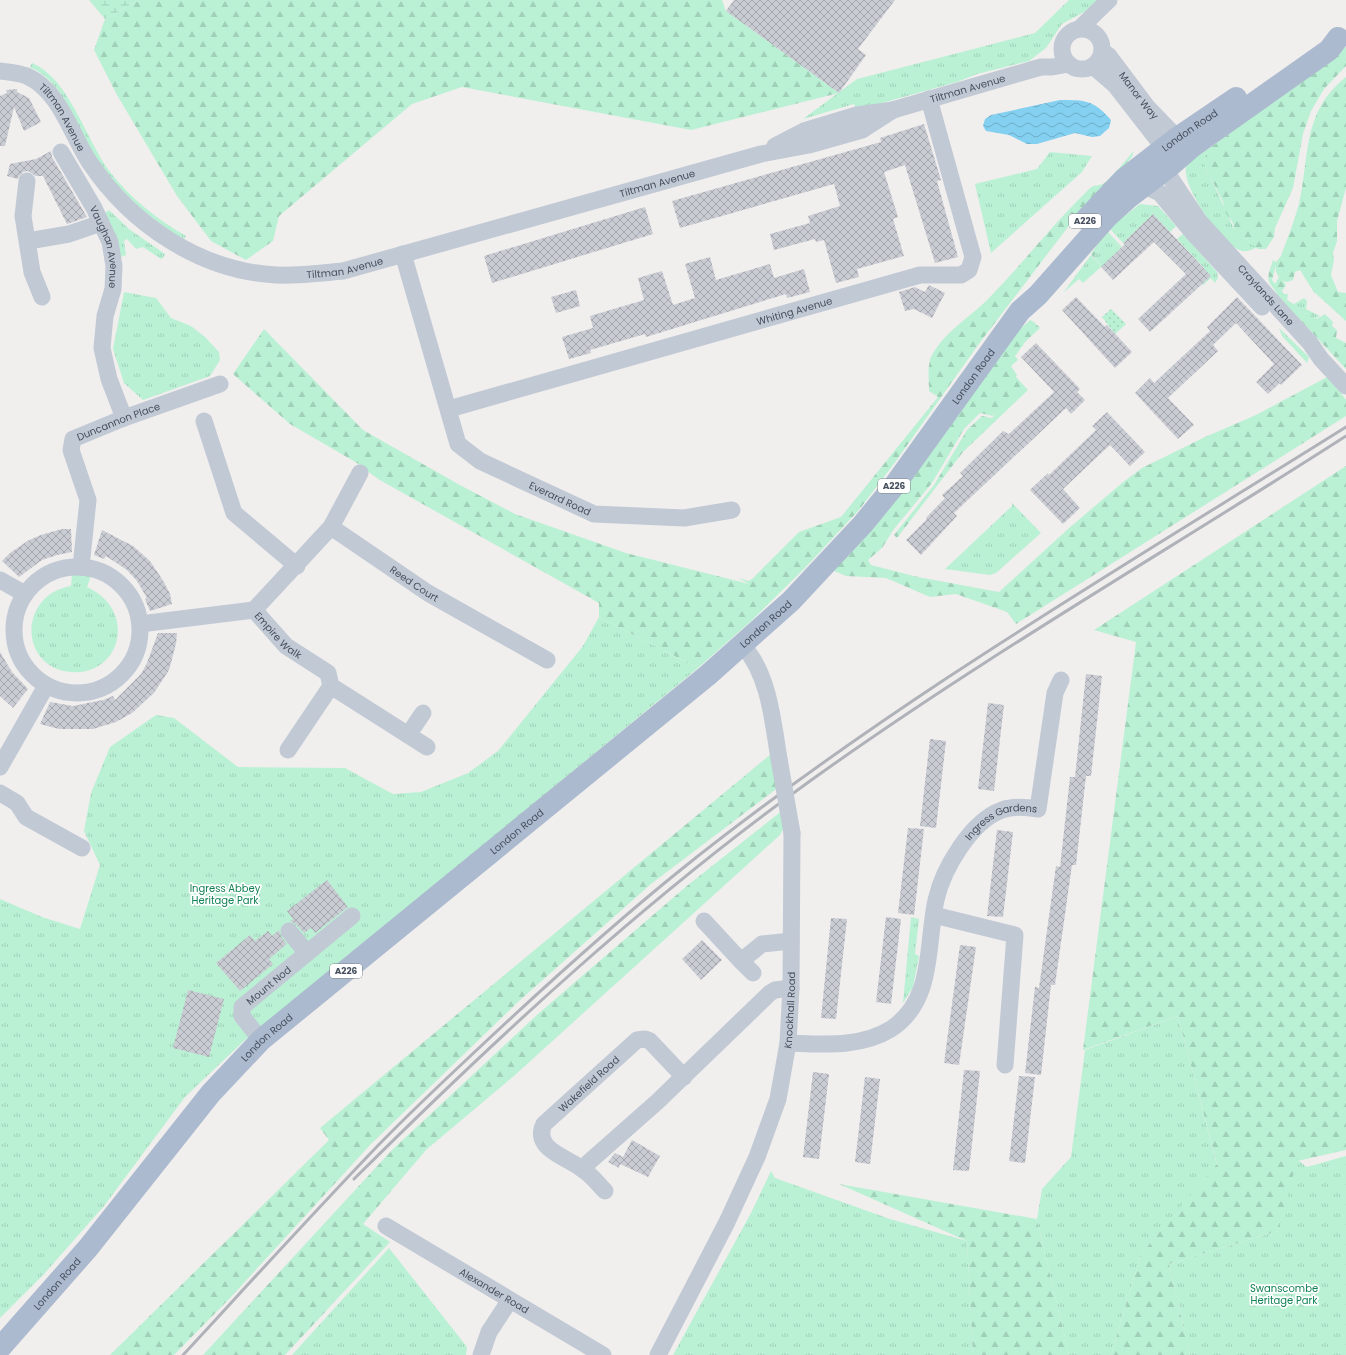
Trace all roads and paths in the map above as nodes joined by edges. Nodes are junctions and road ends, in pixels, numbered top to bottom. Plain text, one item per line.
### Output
1 (1109, 0) edge
2 (1079, 29) junction
3 (1342, 36) edge
4 (1101, 45) junction
5 (1066, 57) junction
6 (1093, 66) junction
7 (0, 71) edge
8 (929, 99) junction
9 (1173, 151) junction
10 (60, 152) dead end
11 (26, 181) dead end
12 (1144, 186) junction
13 (101, 223) junction
14 (1209, 232) junction
15 (28, 241) junction
16 (403, 254) junction
17 (1236, 280) junction
18 (42, 297) dead end
19 (1023, 308) junction
20 (1320, 359) junction
21 (220, 384) dead end
22 (1346, 386) edge
23 (449, 409) junction
24 (124, 418) junction
25 (204, 421) dead end
26 (360, 473) dead end
27 (732, 510) dead end
28 (331, 527) junction
29 (297, 566) junction
30 (81, 567) junction
31 (0, 580) edge
32 (25, 594) junction
33 (254, 610) junction
34 (140, 624) junction
35 (743, 646) junction
36 (547, 660) dead end
37 (1061, 680) dead end
38 (46, 686) junction
39 (331, 686) junction
40 (423, 713) dead end
41 (408, 735) junction
42 (427, 748) dead end
43 (288, 750) dead end
44 (0, 767) edge
45 (0, 793) edge
46 (82, 848) dead end
47 (934, 915) junction
48 (352, 916) dead end
49 (704, 921) dead end
50 (289, 931) dead end
51 (791, 941) junction
52 (307, 953) junction
53 (741, 961) junction
54 (753, 973) dead end
55 (791, 988) junction
56 (261, 1040) junction
57 (788, 1043) junction
58 (1005, 1065) dead end
59 (684, 1077) junction
60 (583, 1169) junction
61 (605, 1191) dead end
62 (386, 1226) dead end
63 (510, 1300) junction
64 (0, 1348) edge
65 (481, 1355) edge
66 (603, 1355) edge
67 (658, 1355) edge

1 - 2 street
1 - 4 street
2 - 4 street
2 - 5 street
3 - 9 main road, London Road
3 - 9 main road, London Road / A226
4 - 6 street
4 - 9 street, Manor Way
5 - 6 street
5 - 8 street, Tiltman Avenue
6 - 9 street, Manor Way
7 - 16 street, Tiltman Avenue
8 - 16 street, Tiltman Avenue
8 - 23 street, Whiting Avenue
9 - 12 main road, London Road
9 - 14 street, Craylands Lane
9 - 19 main road, London Road / A226
10 - 13 street, Vaughan Avenue
11 - 15 street
12 - 17 street, Craylands Lane
12 - 19 main road, London Road
13 - 15 street
13 - 24 street, Vaughan Avenue
14 - 17 street, Craylands Lane
14 - 20 street, Craylands Lane
15 - 18 street
16 - 23 street, Everard Road
17 - 20 street, Craylands Lane
19 - 35 main road, London Road / A226
20 - 22 street, Craylands Lane
21 - 24 street, Duncannon Place
23 - 27 street, Everard Road
24 - 30 street, Duncannon Place
25 - 29 street
26 - 28 street
28 - 29 street
28 - 36 street, Reed Court
29 - 33 street
30 - 32 street
30 - 34 street
31 - 32 street
32 - 38 street
33 - 34 street, Empire Walk
33 - 39 street, Empire Walk
34 - 38 street
35 - 51 street, Knockhall Road, bridge
35 - 56 main road, London Road / A226
37 - 47 street, Ingress Gardens
38 - 44 street
39 - 41 street
39 - 43 street
40 - 41 street
41 - 42 street
45 - 46 street
47 - 57 street, Ingress Gardens
47 - 58 street
48 - 52 street, Mount Nod
49 - 53 street
50 - 52 street
51 - 53 street
51 - 55 street, Knockhall Road
52 - 56 street, Mount Nod
53 - 54 street
55 - 57 street, Knockhall Road
55 - 59 street
56 - 64 main road, London Road / A226
57 - 67 street, Knockhall Road
59 - 60 street
59 - 60 street, Wakefield Road
60 - 61 street, Wakefield Road
62 - 63 street, Alexander Road
63 - 65 street
63 - 66 street, Alexander Road

